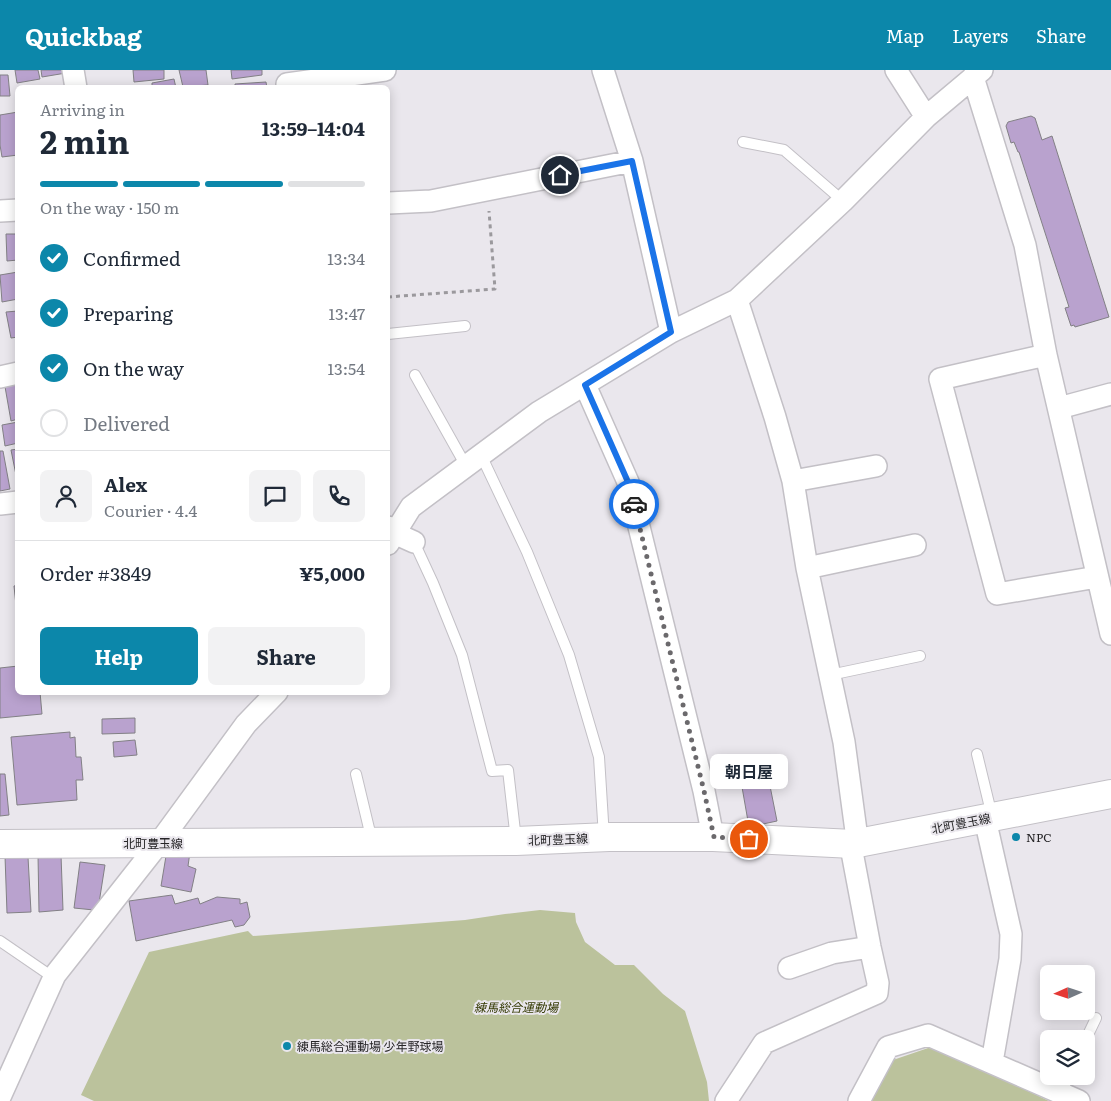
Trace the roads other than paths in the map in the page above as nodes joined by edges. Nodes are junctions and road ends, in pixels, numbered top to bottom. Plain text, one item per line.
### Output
1 (74, 70) edge
2 (379, 70) edge
3 (603, 70) edge
4 (896, 70) edge
5 (978, 74) edge
6 (286, 80) edge
7 (76, 85) edge
8 (926, 117) junction
9 (743, 142) dead end
10 (632, 161) junction
11 (843, 201) junction
12 (390, 203) edge
13 (15, 210) edge
14 (0, 211) edge
15 (737, 300) junction
16 (465, 326) dead end
17 (671, 332) junction
18 (390, 334) edge
19 (1046, 355) junction
20 (15, 373) edge
21 (415, 375) dead end
22 (0, 377) edge
23 (585, 385) junction
24 (1111, 394) edge
25 (1059, 408) junction
26 (473, 461) junction
27 (876, 466) dead end
28 (793, 481) junction
29 (15, 502) edge
30 (0, 504) edge
31 (390, 535) edge
32 (414, 542) joint
33 (915, 545) dead end
34 (807, 568) junction
35 (1097, 577) junction
36 (1111, 634) edge
37 (920, 656) dead end
38 (830, 675) junction
39 (273, 695) edge
40 (977, 754) dead end
41 (356, 774) dead end
42 (1111, 794) edge
43 (988, 818) junction
44 (714, 837) junction
45 (604, 838) junction
46 (372, 841) junction
47 (516, 841) junction
48 (159, 843) junction
49 (0, 844) edge
50 (853, 844) junction
51 (0, 941) edge
52 (870, 947) junction
53 (789, 968) dead end
54 (54, 978) junction
55 (1096, 1018) dead end
56 (1090, 1030) edge
57 (992, 1062) junction
58 (1069, 1090) edge
59 (0, 1097) edge
60 (726, 1101) edge
61 (859, 1101) edge

1 - 7 street
2 - 6 street
3 - 10 street
4 - 8 street
5 - 8 street
5 - 19 street
8 - 11 street
9 - 11 lane
10 - 12 street
10 - 17 street
11 - 15 street
13 - 14 street
15 - 17 street
15 - 28 street
16 - 18 lane
17 - 23 street
19 - 25 street
19 - 35 street
20 - 22 street
21 - 26 lane
23 - 26 street
23 - 44 street
24 - 25 street
25 - 35 street
26 - 31 street
26 - 45 lane
27 - 28 street
28 - 34 street
29 - 30 street
31 - 32 street
32 - 47 lane
33 - 34 street
34 - 38 street
35 - 36 street
37 - 38 lane
38 - 50 street
39 - 48 street
40 - 43 lane
41 - 46 lane
42 - 43 main road, 北町豊玉線
43 - 50 main road, 北町豊玉線
43 - 57 street
44 - 45 main road, 北町豊玉線
44 - 50 main road, 北町豊玉線
45 - 47 main road, 北町豊玉線
46 - 47 main road, 北町豊玉線
46 - 48 main road, 北町豊玉線
48 - 49 main road, 北町豊玉線
48 - 54 street
50 - 52 street
51 - 54 lane
52 - 53 street
52 - 60 street
54 - 59 street
55 - 56 lane
57 - 58 street
57 - 61 street

